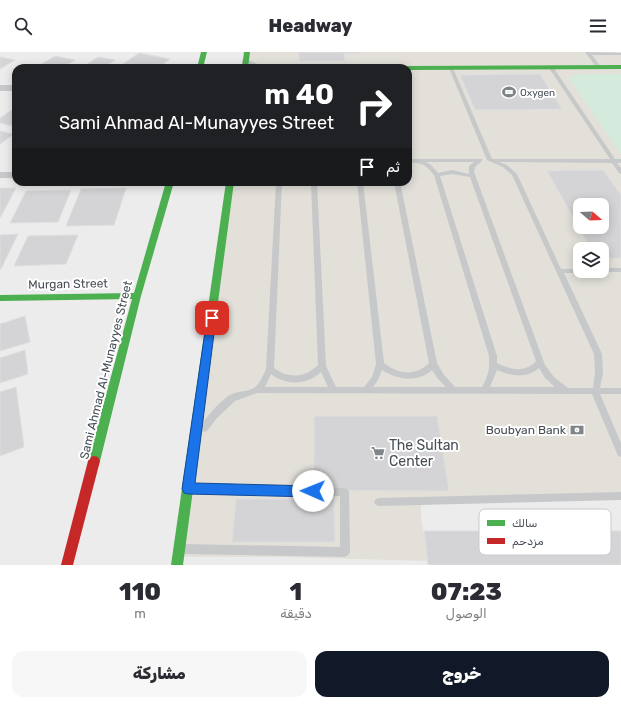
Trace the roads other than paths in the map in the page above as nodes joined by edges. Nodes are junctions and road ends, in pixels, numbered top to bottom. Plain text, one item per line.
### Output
1 (204, 52) edge
2 (247, 52) edge
3 (588, 53) edge
4 (621, 54) edge
5 (201, 64) edge
6 (245, 64) edge
7 (621, 67) edge
8 (412, 68) edge
9 (451, 68) junction
10 (551, 68) junction
11 (600, 68) junction
12 (0, 88) edge
13 (12, 88) edge
14 (480, 160) junction
15 (490, 160) junction
16 (412, 161) edge
17 (419, 161) junction
18 (613, 161) junction
19 (621, 161) edge
20 (621, 172) edge
21 (0, 175) edge
22 (12, 175) edge
23 (437, 176) junction
24 (472, 176) junction
25 (169, 186) edge
26 (229, 186) edge
27 (279, 186) edge
28 (314, 186) edge
29 (360, 186) edge
30 (398, 186) edge
31 (573, 270) edge
32 (609, 270) edge
33 (621, 270) edge
34 (559, 271) junction
35 (136, 296) junction
36 (0, 298) edge
37 (540, 362) junction
38 (380, 364) junction
39 (433, 364) junction
40 (494, 365) junction
41 (322, 366) junction
42 (270, 368) junction
43 (257, 390) junction
44 (334, 390) junction
45 (366, 390) junction
46 (454, 391) junction
47 (484, 391) junction
48 (567, 392) junction
49 (595, 392) junction
50 (621, 392) edge
51 (196, 438) junction
52 (621, 453) edge
53 (188, 489) junction
54 (621, 496) edge
55 (378, 502) dead end
56 (179, 548) junction
57 (67, 565) edge
58 (177, 565) edge

1 - 5 main road
2 - 6 main road
3 - 4 lane
3 - 11 lane
7 - 11 main road
8 - 9 main road
9 - 10 main road
9 - 15 lane
10 - 11 main road
10 - 18 lane
12 - 13 street
14 - 15 lane
14 - 17 lane
14 - 24 lane
15 - 18 lane
15 - 34 lane
16 - 17 lane
17 - 23 lane
18 - 19 lane
18 - 20 lane
21 - 22 street
23 - 24 lane
23 - 40 lane
24 - 37 lane
25 - 35 main road, Sami Ahmad Al-Munayyes Street
26 - 51 main road
27 - 42 lane
28 - 41 lane
29 - 38 lane
30 - 39 lane
31 - 34 lane
32 - 33 lane
34 - 49 lane
35 - 36 main road, Murgan Street
35 - 57 main road, Sami Ahmad Al-Munayyes Street
37 - 40 lane
37 - 48 lane
38 - 39 lane
38 - 45 lane
39 - 46 lane
40 - 47 lane
41 - 42 lane
41 - 44 lane
42 - 43 lane
43 - 44 lane
43 - 51 lane
44 - 45 lane
45 - 46 lane
46 - 47 lane
47 - 48 lane
48 - 49 lane
49 - 50 lane
49 - 52 lane
51 - 53 main road
53 - 56 main road
53 - 56 lane
54 - 55 lane
56 - 58 main road

